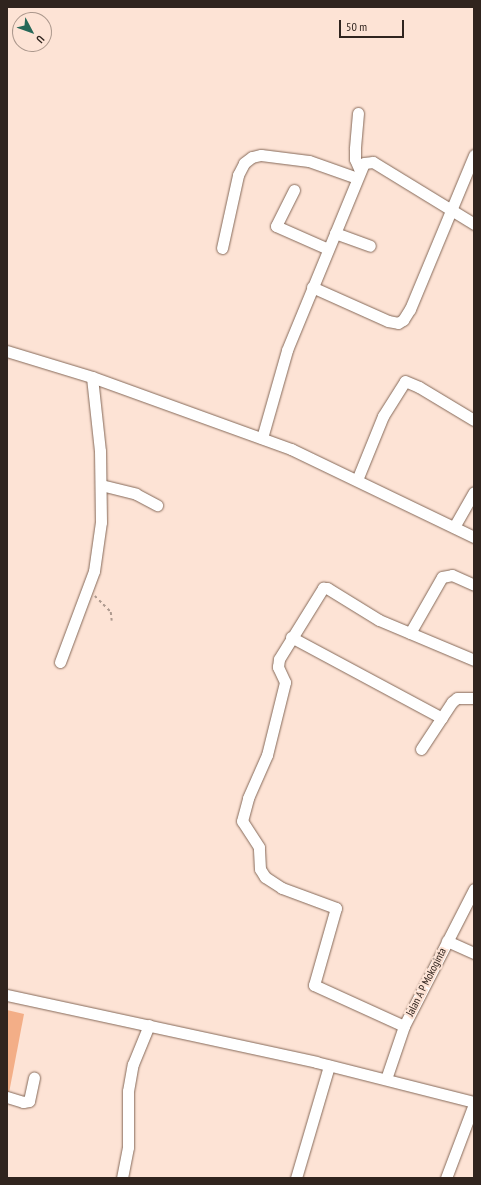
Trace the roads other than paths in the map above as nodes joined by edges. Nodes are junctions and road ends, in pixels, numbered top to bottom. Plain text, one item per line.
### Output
1 (358, 113) dead end
2 (474, 155) edge
3 (358, 175) junction
4 (294, 190) dead end
5 (451, 208) junction
6 (474, 224) edge
7 (335, 233) junction
8 (370, 246) dead end
9 (222, 248) dead end
10 (328, 249) junction
11 (312, 286) junction
12 (7, 351) edge
13 (92, 377) junction
14 (474, 420) edge
15 (262, 438) junction
16 (357, 480) junction
17 (101, 485) junction
18 (474, 492) edge
19 (157, 504) dead end
20 (454, 527) junction
21 (474, 537) edge
22 (474, 585) edge
23 (410, 633) junction
24 (291, 637) junction
25 (474, 660) edge
26 (60, 662) dead end
27 (474, 698) edge
28 (442, 718) junction
29 (421, 749) dead end
30 (474, 889) edge
31 (447, 941) junction
32 (474, 953) edge
33 (7, 995) edge
34 (149, 1025) junction
35 (404, 1026) junction
36 (329, 1066) junction
37 (34, 1078) dead end
38 (386, 1079) junction
39 (7, 1097) edge
40 (474, 1103) edge
41 (122, 1178) edge
42 (296, 1178) edge
43 (446, 1178) edge

1 - 3 street
2 - 5 street
3 - 5 street
3 - 7 street
3 - 9 street
4 - 10 street
5 - 6 street
5 - 11 street
7 - 8 street
7 - 10 street
10 - 11 street
11 - 15 street
12 - 13 street
13 - 15 street
13 - 17 street
14 - 16 street
15 - 16 street
16 - 20 street
17 - 19 street
17 - 26 street
18 - 20 street
20 - 21 street
22 - 23 street
23 - 24 street
23 - 25 street
24 - 28 street
24 - 35 street
27 - 28 street
28 - 29 street
30 - 31 street, Jalan A P Mokoginta
31 - 32 street
31 - 35 street, Jalan A P Mokoginta
33 - 34 street
34 - 36 street
34 - 41 street
35 - 38 street, Jalan A P Mokoginta
36 - 38 street
36 - 42 street
37 - 39 street
38 - 40 street
40 - 43 street

